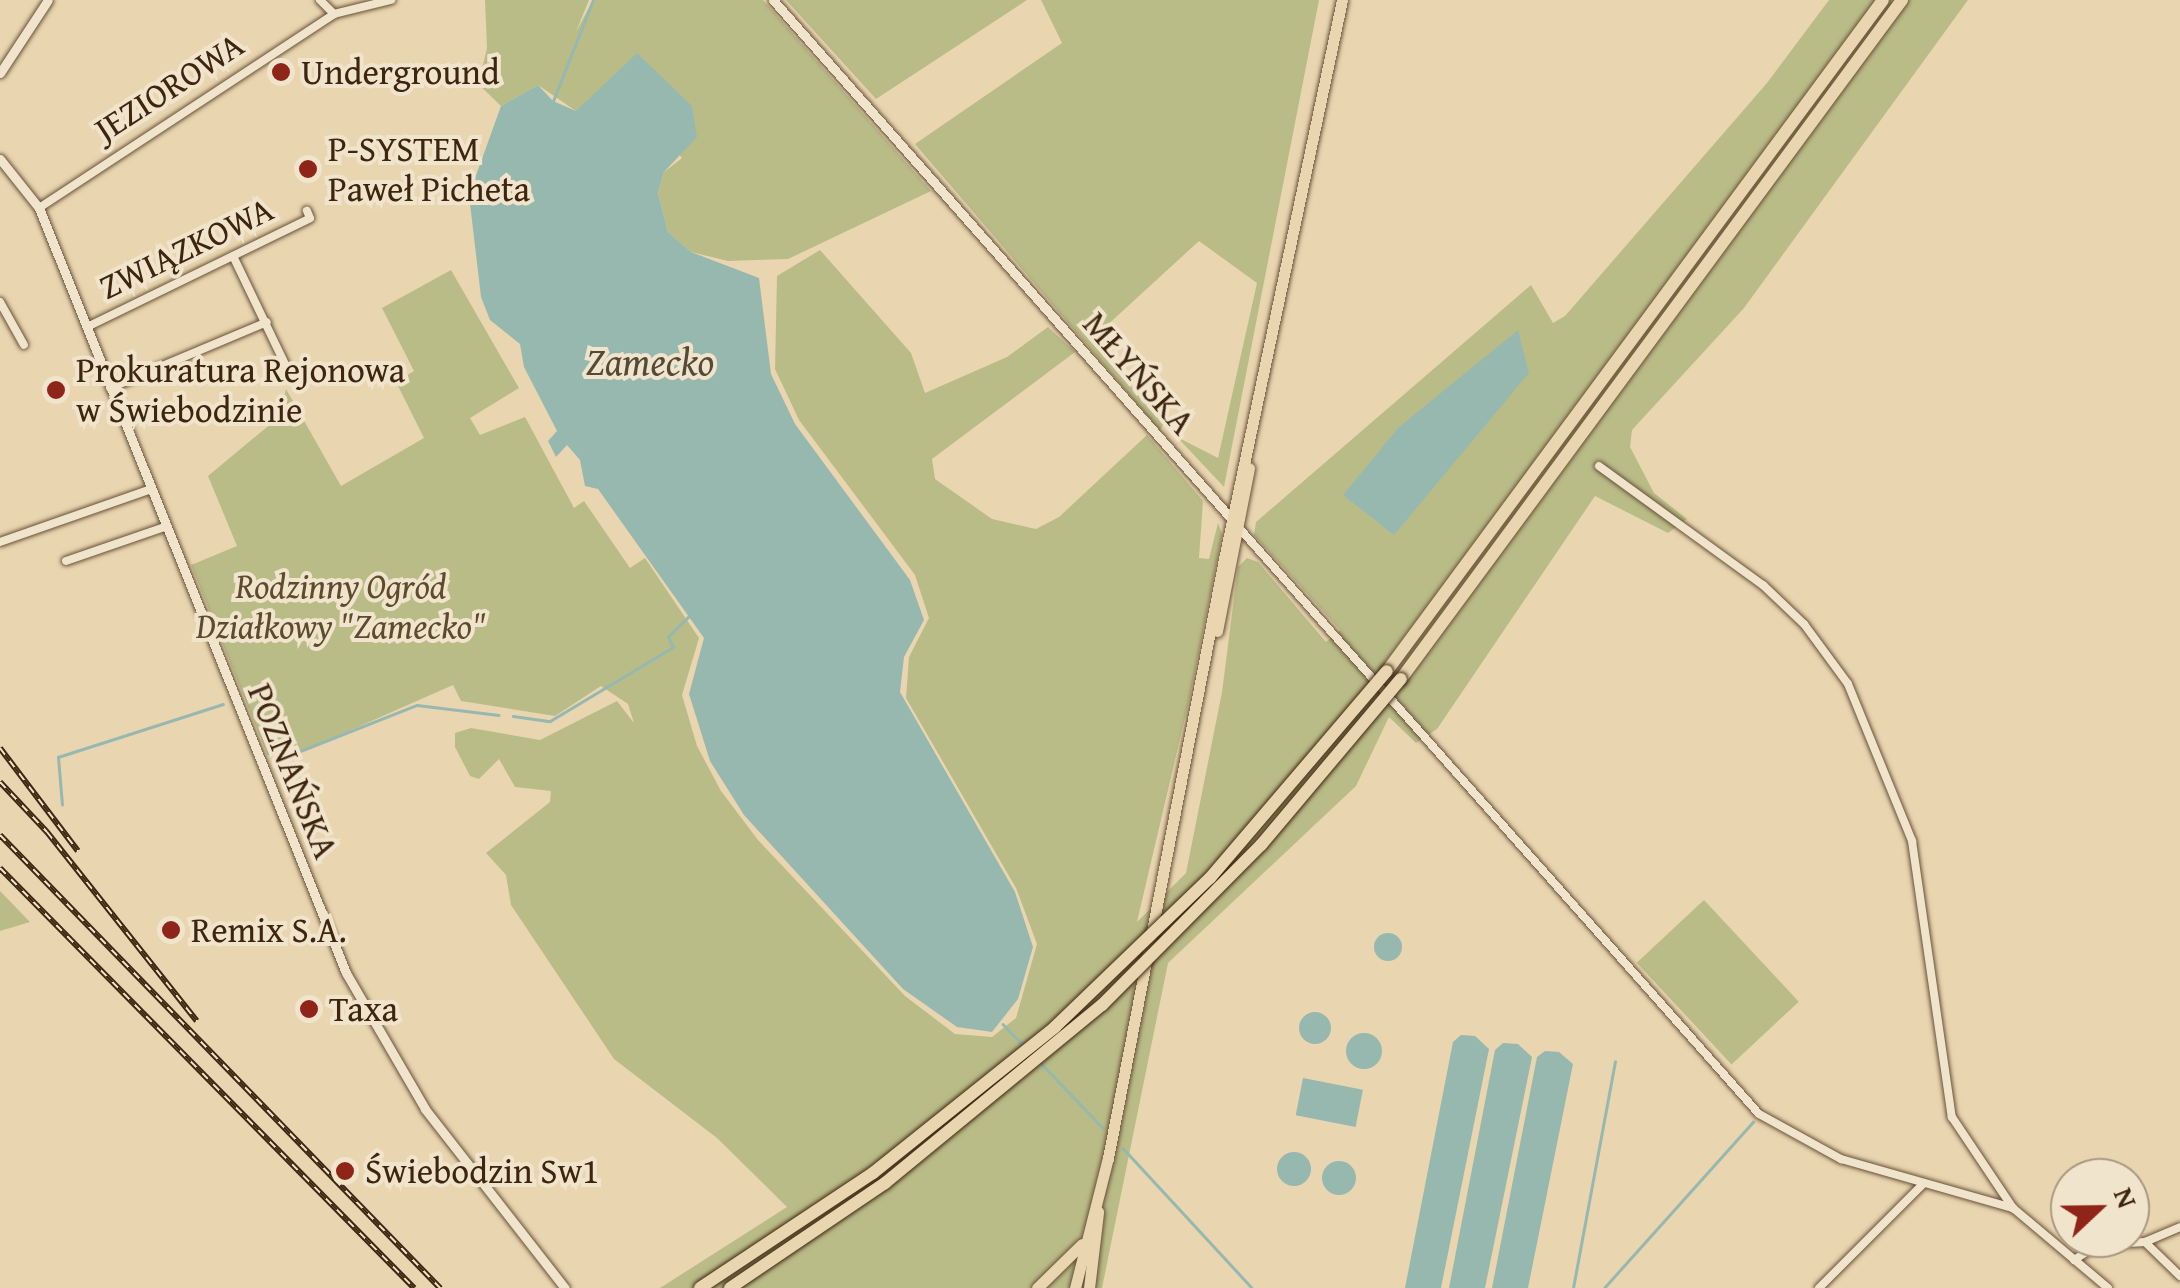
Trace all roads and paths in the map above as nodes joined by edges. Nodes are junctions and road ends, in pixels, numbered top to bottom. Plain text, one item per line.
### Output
1 (48, 0) edge
2 (320, 0) edge
3 (391, 0) edge
4 (774, 0) edge
5 (1342, 0) edge
6 (1883, 0) edge
7 (1902, 0) edge
8 (334, 14) junction
9 (0, 73) edge
10 (0, 158) edge
11 (39, 208) junction
12 (309, 214) dead end
13 (233, 256) junction
14 (0, 302) edge
15 (267, 322) junction
16 (87, 327) junction
17 (24, 344) dead end
18 (286, 366) dead end
19 (110, 388) junction
20 (1599, 466) dead end
21 (150, 489) junction
22 (1236, 524) junction
23 (165, 526) junction
24 (0, 542) edge
25 (66, 561) dead end
26 (1924, 1183) junction
27 (1098, 1207) junction
28 (2013, 1208) junction
29 (2180, 1227) edge
30 (2150, 1240) edge
31 (1084, 1241) junction
32 (2150, 1247) edge
33 (2077, 1258) edge
34 (2074, 1260) junction
35 (2180, 1276) edge
36 (1043, 1284) edge
37 (1079, 1286) edge
38 (564, 1288) edge
39 (700, 1288) edge
40 (730, 1288) edge
41 (1818, 1288) edge
42 (2108, 1288) edge

1 - 9 street
2 - 8 street
3 - 8 street, JEZIOROWA
4 - 22 street, MŁYŃSKA
5 - 22 main road
6 - 39 highway, bridge
7 - 40 highway, bridge
8 - 11 street, JEZIOROWA
10 - 11 street, POZNAŃSKA
11 - 16 street, POZNAŃSKA
12 - 13 street, ZWIĄZKOWA
13 - 15 street
13 - 16 street, ZWIĄZKOWA
14 - 17 street
15 - 18 street
15 - 19 street
16 - 19 street, POZNAŃSKA
19 - 21 street, POZNAŃSKA
20 - 28 street
21 - 23 street, POZNAŃSKA
21 - 24 street
22 - 26 street, MŁYŃSKA
22 - 27 main road
23 - 25 street
23 - 38 street, POZNAŃSKA
26 - 28 street, MŁYŃSKA
26 - 41 street
27 - 31 main road
27 - 37 main road
28 - 34 street
29 - 30 street
31 - 36 main road
31 - 37 main road
32 - 35 street
33 - 34 street
34 - 42 street
36 - 37 main road

